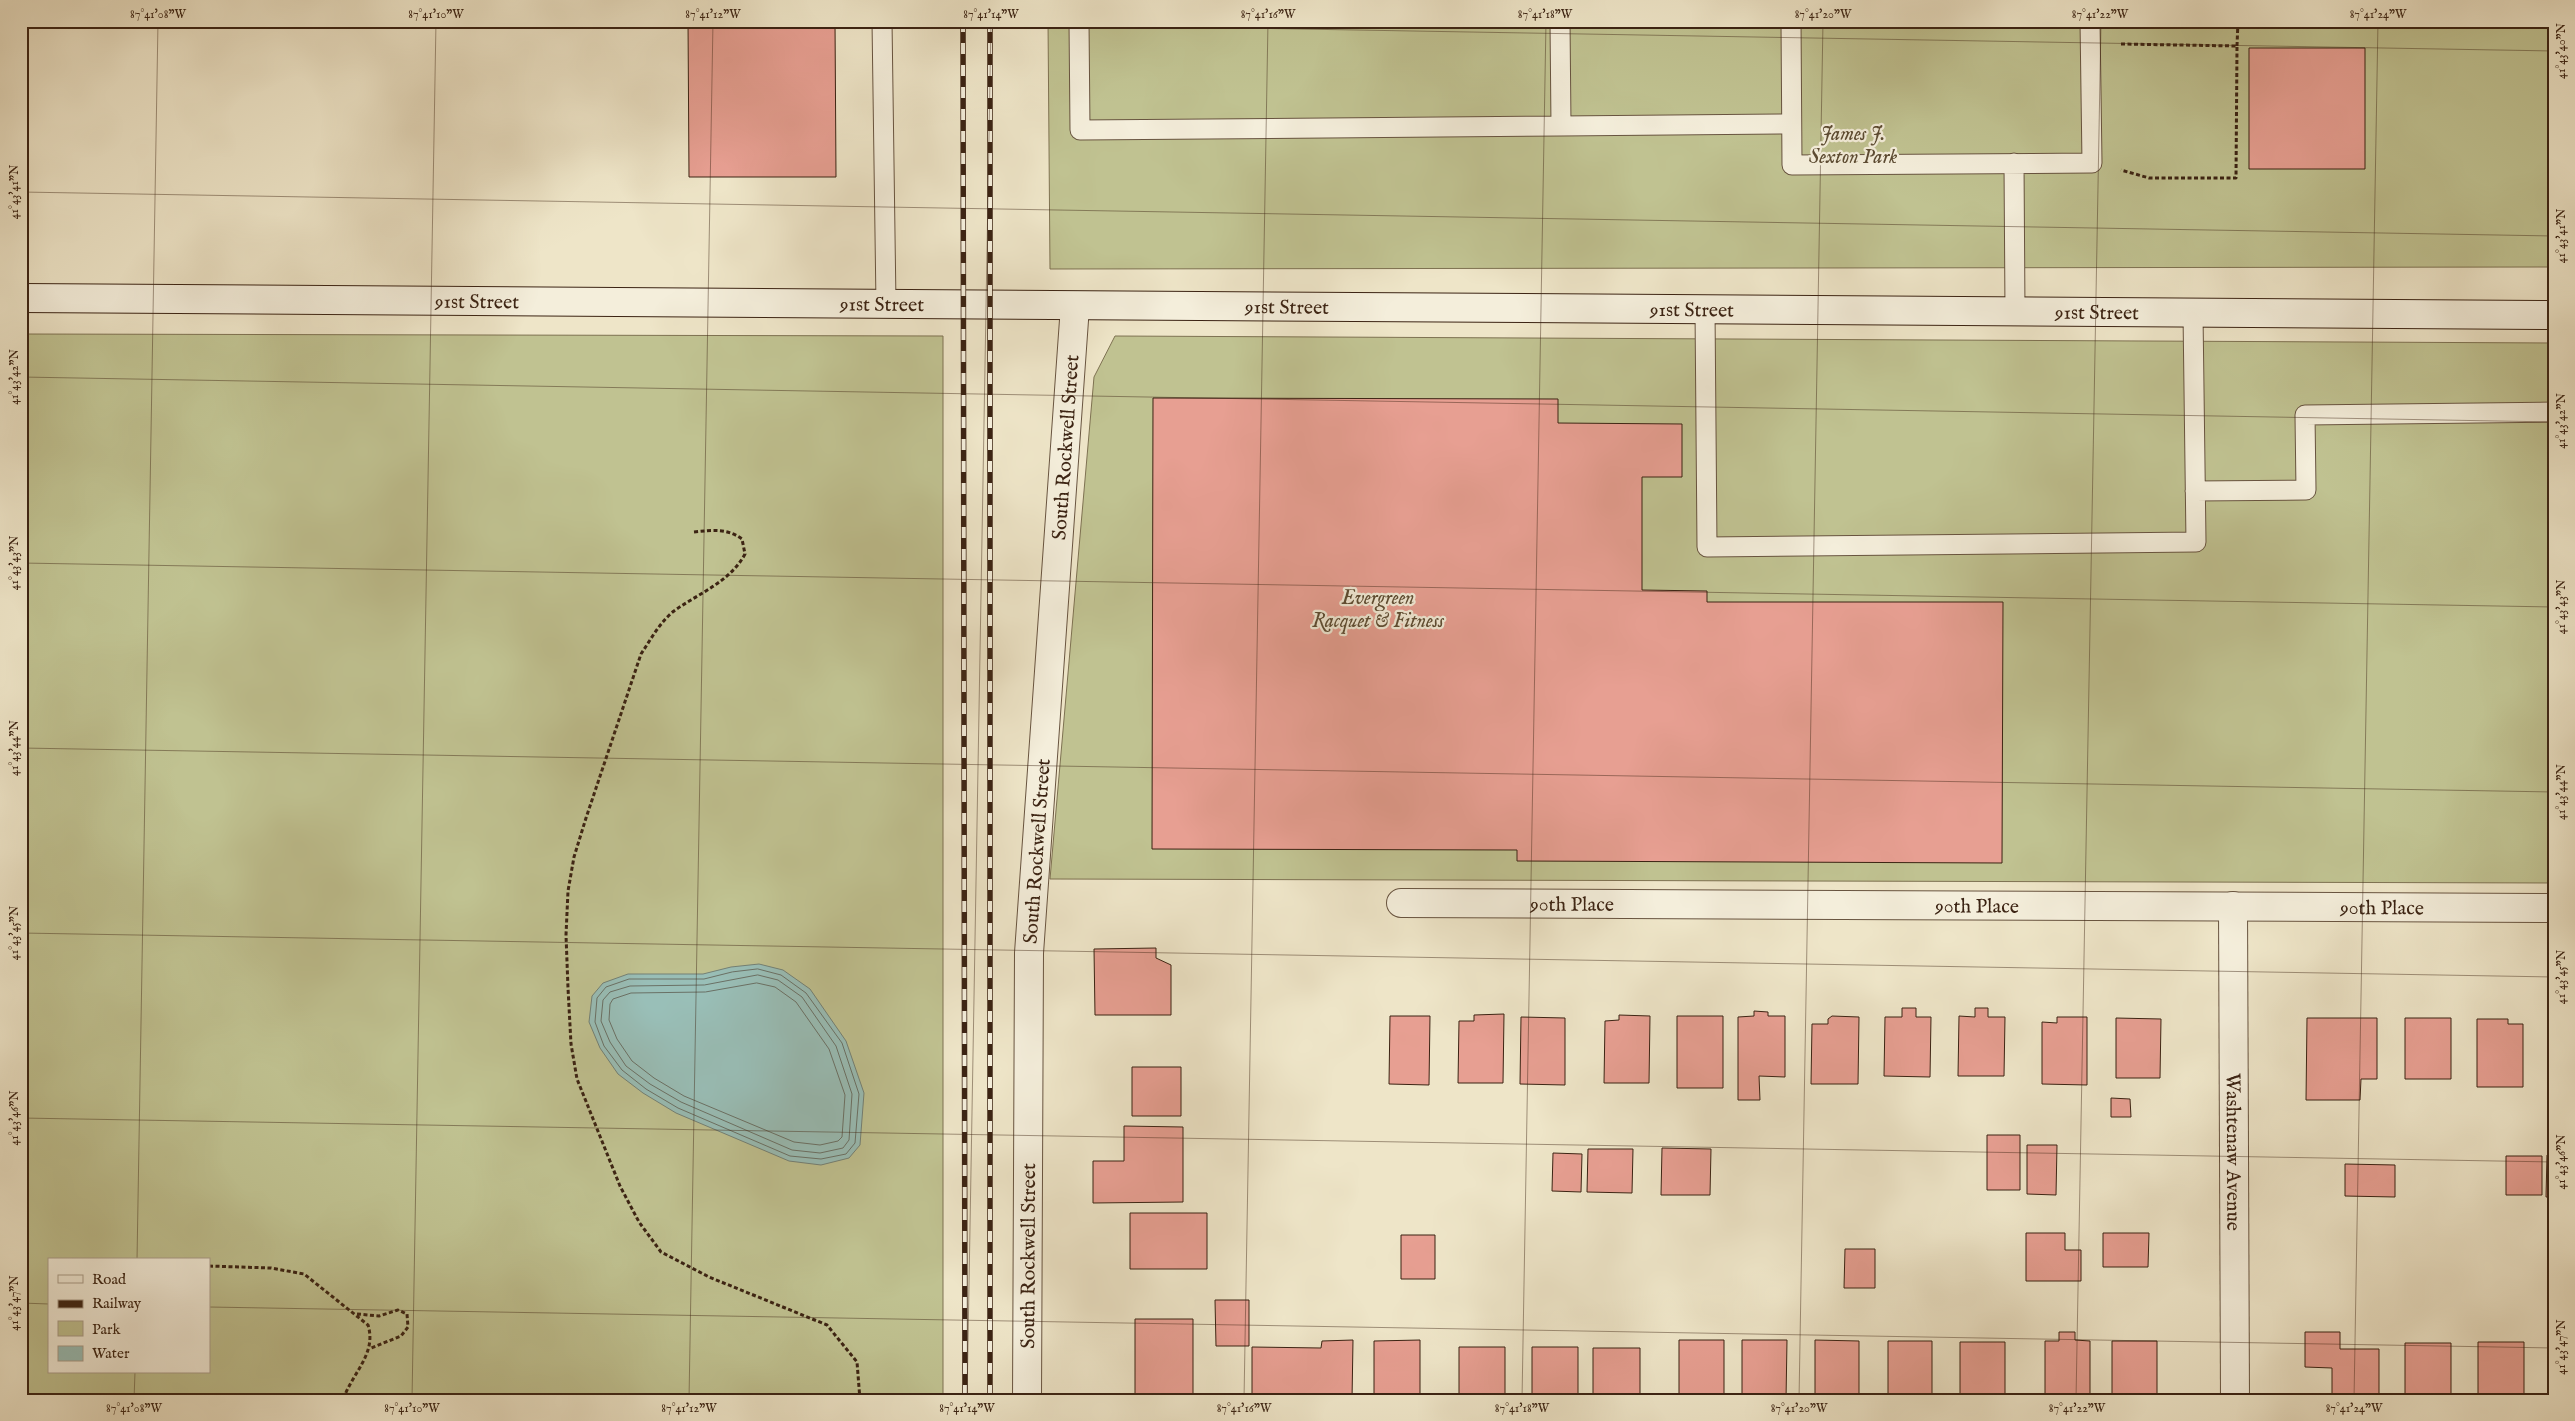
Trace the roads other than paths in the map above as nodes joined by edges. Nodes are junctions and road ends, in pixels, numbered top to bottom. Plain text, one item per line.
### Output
1 (882, 21) edge
2 (1079, 21) edge
3 (1560, 21) edge
4 (1791, 21) edge
5 (2090, 21) edge
6 (1791, 124) junction
7 (1561, 126) junction
8 (2014, 163) junction
9 (21, 298) edge
10 (886, 304) junction
11 (1075, 306) junction
12 (1705, 309) junction
13 (2015, 311) junction
14 (2193, 313) junction
15 (2554, 315) edge
16 (2554, 412) edge
17 (2195, 491) junction
18 (1401, 903) dead end
19 (2233, 906) junction
20 (2554, 908) edge
21 (1027, 1400) edge
22 (2235, 1400) edge

1 - 10 lane
2 - 7 lane
3 - 7 lane
4 - 6 lane
5 - 8 lane
6 - 7 lane
6 - 8 lane
8 - 13 lane
9 - 10 street, 91st Street
10 - 11 street, 91st Street
11 - 12 street, 91st Street
11 - 21 street, South Rockwell Street
12 - 13 street, 91st Street
12 - 17 lane
13 - 14 street, 91st Street
14 - 15 street, 91st Street
14 - 17 lane
16 - 17 lane
18 - 19 street, 90th Place
19 - 20 street, 90th Place
19 - 22 street, Washtenaw Avenue

